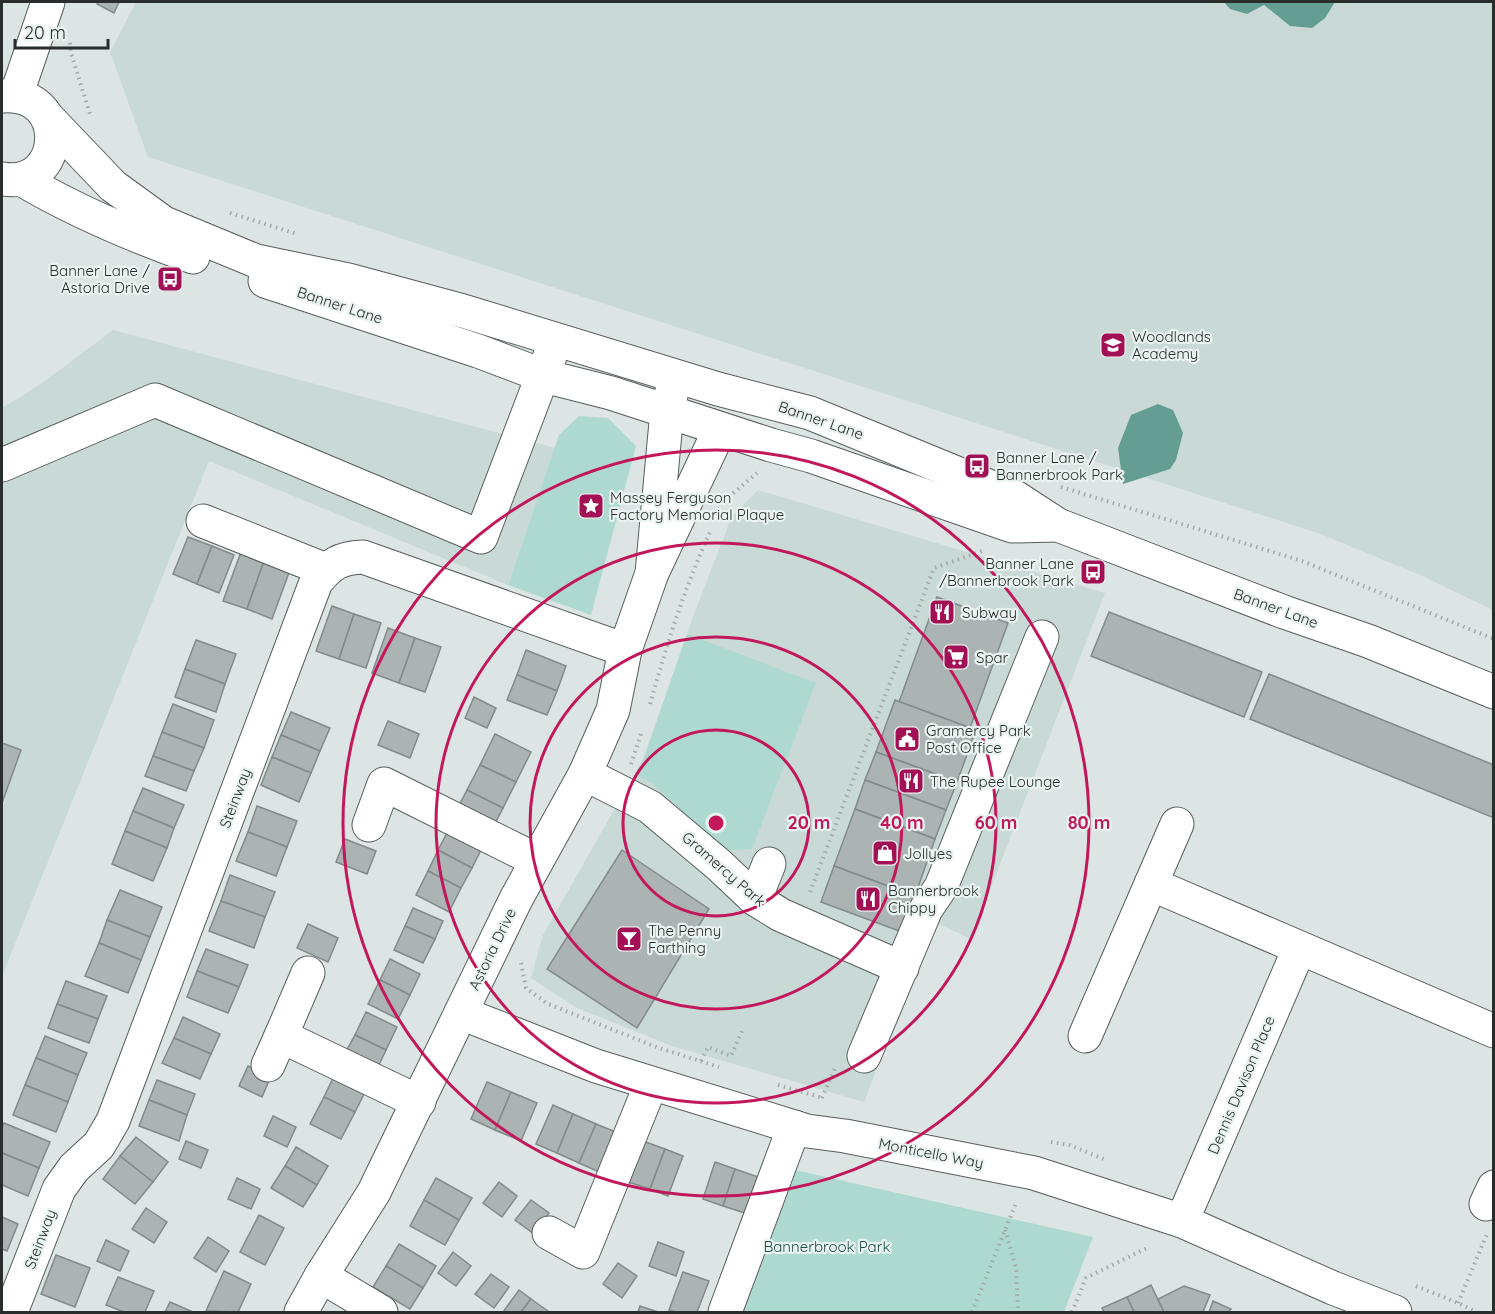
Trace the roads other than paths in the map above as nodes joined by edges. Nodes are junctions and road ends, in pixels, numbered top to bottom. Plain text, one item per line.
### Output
1 (48, 2) edge
2 (9, 96) edge
3 (48, 118) junction
4 (11, 178) edge
5 (555, 340) junction
6 (544, 376) junction
7 (671, 394) junction
8 (720, 429) junction
9 (2, 465) edge
10 (203, 521) dead end
11 (1058, 525) junction
12 (326, 570) junction
13 (652, 573) junction
14 (1042, 637) dead end
15 (625, 650) junction
16 (1494, 692) edge
17 (585, 774) junction
18 (1177, 824) dead end
19 (369, 825) dead end
20 (536, 860) junction
21 (769, 864) dead end
22 (1151, 885) junction
23 (755, 899) junction
24 (1299, 949) junction
25 (902, 968) junction
26 (308, 973) dead end
27 (461, 1013) junction
28 (1484, 1028) edge
29 (281, 1036) junction
30 (1085, 1036) dead end
31 (850, 1062) road end
32 (268, 1065) dead end
33 (651, 1084) junction
34 (419, 1102) junction
35 (794, 1127) junction
36 (1182, 1221) junction
37 (549, 1233) dead end
38 (321, 1276) junction
39 (1327, 1300) edge
40 (11, 1312) edge
41 (301, 1312) edge
42 (381, 1312) edge
43 (725, 1312) edge
44 (1395, 1312) edge

1 - 2 street
2 - 3 street, Banner Lane
3 - 4 street
3 - 5 street, Banner Lane
4 - 6 street, Banner Lane
5 - 6 street
5 - 7 street, Banner Lane
6 - 7 street, Banner Lane
6 - 9 street
7 - 8 street, Banner Lane
7 - 11 street, Banner Lane
7 - 13 street, Astoria Drive
8 - 11 street, Banner Lane
8 - 13 street, Astoria Drive
10 - 12 street
11 - 16 street, Banner Lane
12 - 15 street
12 - 40 street, Steinway
13 - 15 street, Astoria Drive
14 - 25 street
15 - 17 street, Astoria Drive
17 - 20 street, Astoria Drive
17 - 23 street, Gramercy Park
18 - 22 street
19 - 20 street
20 - 27 street, Astoria Drive
21 - 23 street
22 - 24 street
22 - 30 street
23 - 25 street, Gramercy Park
24 - 28 street
24 - 36 street, Dennis Davison Place
25 - 31 street
26 - 29 street
27 - 33 street, Monticello Way
27 - 34 street, Astoria Drive
29 - 32 street
29 - 34 street
33 - 35 street, Monticello Way
33 - 37 street
34 - 38 street, Astoria Drive
35 - 36 street, Monticello Way
35 - 43 street
36 - 39 street, Monticello Way
38 - 41 street, Astoria Drive
38 - 42 street
39 - 44 street, Monticello Way

